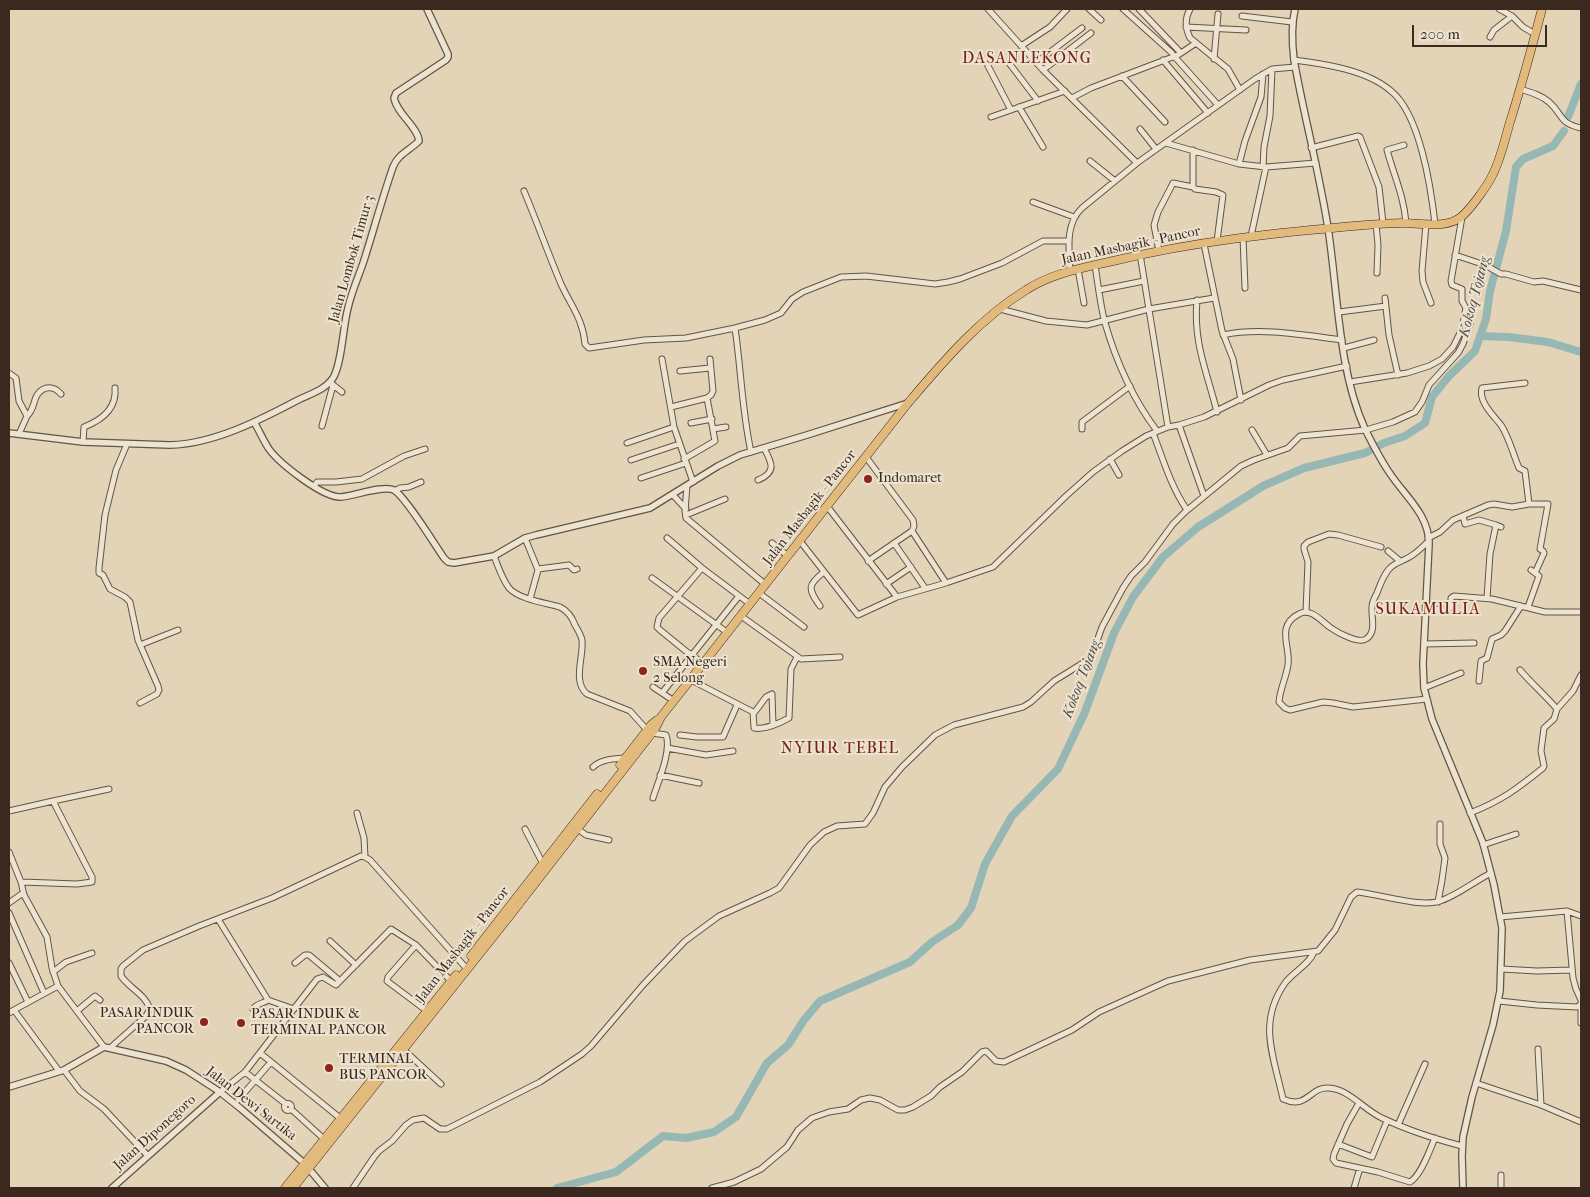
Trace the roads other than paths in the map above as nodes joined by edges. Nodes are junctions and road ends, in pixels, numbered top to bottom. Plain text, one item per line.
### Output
1 (427, 9) edge
2 (988, 9) edge
3 (1067, 9) edge
4 (1089, 9) edge
5 (1122, 9) edge
6 (1139, 9) edge
7 (1295, 9) edge
8 (1498, 9) edge
9 (1542, 9) edge
10 (1187, 10) edge
11 (1218, 14) dead end
12 (1242, 16) dead end
13 (1512, 16) junction
14 (1101, 20) dead end
15 (1292, 22) junction
16 (1186, 27) junction
17 (1082, 28) dead end
18 (1216, 28) junction
19 (1246, 30) dead end
20 (1091, 33) dead end
21 (1535, 34) junction
22 (1490, 37) dead end
23 (1196, 43) junction
24 (1022, 46) junction
25 (1181, 52) junction
26 (1173, 54) junction
27 (1214, 59) junction
28 (1163, 60) junction
29 (1294, 60) junction
30 (1037, 62) junction
31 (1009, 63) dead end
32 (988, 66) dead end
33 (1295, 68) junction
34 (1272, 69) junction
35 (1043, 70) junction
36 (1263, 74) junction
37 (1122, 76) junction
38 (1520, 89) junction
39 (1240, 90) junction
40 (1065, 92) junction
41 (1072, 98) junction
42 (1038, 101) junction
43 (1218, 105) junction
44 (1019, 106) junction
45 (1011, 110) junction
46 (1208, 113) junction
47 (992, 117) dead end
48 (1164, 122) dead end
49 (1581, 128) edge
50 (1140, 129) dead end
51 (1166, 143) junction
52 (1404, 145) dead end
53 (1043, 147) dead end
54 (1312, 148) junction
55 (1156, 149) junction
56 (1193, 150) junction
57 (1090, 162) dead end
58 (1137, 163) junction
59 (1316, 163) junction
60 (1239, 164) junction
61 (1264, 167) junction
62 (1115, 181) junction
63 (1193, 187) junction
64 (524, 191) dead end
65 (1033, 202) dead end
66 (1074, 217) junction
67 (1462, 217) junction
68 (1406, 223) junction
69 (1379, 224) junction
70 (1426, 224) junction
71 (1435, 224) junction
72 (1328, 228) junction
73 (1247, 237) junction
74 (1069, 241) junction
75 (1217, 241) junction
76 (1204, 244) junction
77 (1159, 251) junction
78 (1140, 254) junction
79 (1455, 256) junction
80 (1095, 265) junction
81 (1074, 270) junction
82 (1377, 273) dead end
83 (1144, 281) junction
84 (1245, 288) dead end
85 (1099, 290) junction
86 (1581, 290) edge
87 (1214, 298) junction
88 (1385, 298) dead end
89 (1197, 300) junction
90 (1431, 302) dead end
91 (1084, 303) dead end
92 (1386, 306) junction
93 (1000, 309) junction
94 (1149, 309) junction
95 (1339, 312) junction
96 (1105, 321) junction
97 (1470, 324) dead end
98 (735, 328) junction
99 (1222, 335) junction
100 (1342, 340) junction
101 (1374, 340) dead end
102 (1344, 348) junction
103 (662, 359) dead end
104 (710, 359) dead end
105 (1347, 366) junction
106 (710, 368) junction
107 (680, 371) dead end
108 (9, 373) edge
109 (1398, 375) junction
110 (1350, 382) junction
111 (1525, 383) dead end
112 (331, 384) junction
113 (1130, 386) junction
114 (114, 388) dead end
115 (342, 392) dead end
116 (61, 394) dead end
117 (708, 398) junction
118 (1241, 400) junction
119 (908, 403) junction
120 (671, 407) junction
121 (1217, 412) junction
122 (27, 416) junction
123 (712, 420) junction
124 (254, 422) junction
125 (691, 423) dead end
126 (1179, 425) junction
127 (322, 426) dead end
128 (674, 427) junction
129 (726, 427) dead end
130 (1168, 427) junction
131 (1082, 429) dead end
132 (713, 430) junction
133 (1252, 430) dead end
134 (1366, 430) junction
135 (1155, 432) junction
136 (9, 433) edge
137 (19, 434) junction
138 (83, 442) junction
139 (627, 443) dead end
140 (127, 444) junction
141 (679, 444) junction
142 (425, 448) dead end
143 (764, 448) junction
144 (751, 452) junction
145 (1266, 453) junction
146 (866, 457) junction
147 (630, 460) dead end
148 (1110, 460) junction
149 (685, 461) junction
150 (1120, 475) dead end
151 (641, 478) dead end
152 (758, 480) dead end
153 (421, 482) dead end
154 (690, 484) junction
155 (314, 486) junction
156 (395, 491) junction
157 (673, 495) junction
158 (1204, 496) junction
159 (725, 499) dead end
160 (1529, 504) junction
161 (827, 506) junction
162 (686, 508) junction
163 (1187, 510) junction
164 (686, 515) junction
165 (1463, 516) junction
166 (912, 531) junction
167 (525, 538) junction
168 (668, 538) dead end
169 (1429, 539) junction
170 (800, 541) junction
171 (772, 542) dead end
172 (894, 543) junction
173 (1381, 548) dead end
174 (1388, 551) dead end
175 (494, 556) junction
176 (788, 556) junction
177 (1400, 560) junction
178 (868, 561) junction
179 (911, 567) junction
180 (702, 568) junction
181 (538, 569) junction
182 (577, 569) dead end
183 (824, 572) junction
184 (652, 578) dead end
185 (946, 583) junction
186 (886, 584) junction
187 (766, 585) junction
188 (925, 588) junction
189 (759, 593) junction
190 (677, 596) junction
191 (739, 596) junction
192 (897, 597) junction
193 (1487, 598) junction
194 (530, 599) junction
195 (750, 604) junction
196 (820, 606) dead end
197 (1521, 606) junction
198 (1528, 607) junction
199 (1426, 609) junction
200 (1306, 612) junction
201 (1581, 612) edge
202 (741, 616) junction
203 (717, 625) junction
204 (804, 627) dead end
205 (178, 630) dead end
206 (728, 632) junction
207 (1474, 643) dead end
208 (1424, 644) junction
209 (140, 645) junction
210 (692, 655) junction
211 (797, 657) junction
212 (840, 657) dead end
213 (703, 664) junction
214 (1520, 670) dead end
215 (1461, 673) dead end
216 (1581, 675) edge
217 (691, 680) junction
218 (1479, 681) dead end
219 (654, 687) dead end
220 (1424, 688) junction
221 (662, 693) junction
222 (1426, 699) junction
223 (140, 702) dead end
224 (674, 702) junction
225 (737, 705) junction
226 (1557, 709) junction
227 (754, 713) junction
228 (773, 725) junction
229 (650, 731) junction
230 (680, 735) dead end
231 (667, 748) junction
232 (733, 751) dead end
233 (625, 758) junction
234 (593, 766) dead end
235 (660, 775) junction
236 (700, 783) dead end
237 (109, 788) dead end
238 (653, 798) dead end
239 (53, 801) junction
240 (9, 811) edge
241 (357, 813) dead end
242 (1470, 813) junction
243 (1440, 824) dead end
244 (575, 827) junction
245 (525, 829) dead end
246 (1516, 834) dead end
247 (609, 840) dead end
248 (1483, 845) junction
249 (9, 852) edge
250 (364, 857) junction
251 (543, 864) junction
252 (1491, 873) junction
253 (21, 882) junction
254 (526, 890) junction
255 (24, 893) junction
256 (1438, 902) junction
257 (9, 903) edge
258 (1567, 911) junction
259 (9, 913) edge
260 (1581, 916) edge
261 (1500, 917) junction
262 (218, 919) junction
263 (330, 941) dead end
264 (416, 946) junction
265 (1314, 952) junction
266 (92, 953) dead end
267 (9, 963) edge
268 (295, 963) dead end
269 (356, 965) junction
270 (465, 967) junction
271 (1501, 969) junction
272 (1572, 970) junction
273 (53, 972) junction
274 (340, 981) junction
275 (451, 981) junction
276 (58, 986) junction
277 (44, 993) junction
278 (100, 1000) dead end
279 (268, 1000) junction
280 (1499, 1001) junction
281 (28, 1002) junction
282 (1581, 1002) edge
283 (253, 1009) dead end
284 (294, 1009) junction
285 (12, 1011) edge
286 (77, 1011) junction
287 (427, 1011) junction
288 (1581, 1023) edge
289 (107, 1048) junction
290 (403, 1049) junction
291 (1538, 1050) dead end
292 (260, 1053) junction
293 (271, 1062) junction
294 (1425, 1064) dead end
295 (62, 1070) junction
296 (245, 1072) junction
297 (254, 1080) junction
298 (1476, 1083) junction
299 (441, 1084) dead end
300 (9, 1087) edge
301 (220, 1092) junction
302 (238, 1100) dead end
303 (1359, 1103) junction
304 (1541, 1105) junction
305 (340, 1118) junction
306 (1387, 1121) junction
307 (1581, 1122) edge
308 (1398, 1125) junction
309 (1435, 1138) junction
310 (324, 1139) junction
311 (1338, 1144) junction
312 (1462, 1146) junction
313 (148, 1156) junction
314 (1372, 1157) junction
315 (307, 1166) junction
316 (1360, 1168) junction
317 (1367, 1170) junction
318 (1501, 1175) dead end
319 (112, 1188) edge
320 (285, 1188) edge
321 (293, 1188) edge
322 (325, 1188) edge
323 (353, 1188) edge
324 (712, 1188) edge
325 (1354, 1188) edge
326 (1463, 1188) edge
327 (1501, 1188) edge

1 - 112 street, Jalan Lombok Timur 3
2 - 24 street
3 - 24 street
4 - 14 street
5 - 26 street
6 - 25 street
7 - 15 street
8 - 13 street
9 - 21 main road
10 - 16 street
11 - 18 street
12 - 15 street
13 - 21 street
13 - 22 street
15 - 29 street
16 - 18 street
16 - 23 street
17 - 30 street
18 - 19 street
18 - 27 street
20 - 35 street
21 - 38 main road
23 - 25 street
23 - 27 street
24 - 30 street
25 - 26 street
26 - 28 street
26 - 43 street
27 - 39 street
28 - 37 street
28 - 46 street
29 - 33 street
29 - 71 street
30 - 35 street
31 - 42 street
32 - 45 street
33 - 34 street
33 - 54 street
34 - 36 street
34 - 61 street
35 - 40 street
36 - 39 street
36 - 60 street
37 - 41 street
37 - 48 street
38 - 49 street
38 - 67 main road
39 - 43 street
40 - 41 street
40 - 42 street
41 - 58 street
42 - 44 street
43 - 46 street
44 - 45 street
44 - 53 street
45 - 47 street
46 - 51 street
50 - 55 street
51 - 55 street
51 - 56 street
52 - 68 street
54 - 59 street
54 - 69 street
55 - 58 street
56 - 60 street
56 - 63 street
57 - 62 street
58 - 62 street
59 - 61 street
59 - 72 street
60 - 61 street
61 - 73 street
62 - 66 street
63 - 75 street
63 - 77 street
64 - 98 street
65 - 66 street
66 - 74 street
67 - 71 main road, Jalan Masbagik - Pancor
67 - 79 street
68 - 69 main road, Jalan Masbagik - Pancor
68 - 70 main road, Jalan Masbagik - Pancor
69 - 72 main road, Jalan Masbagik - Pancor
69 - 82 street
70 - 71 main road, Jalan Masbagik - Pancor
70 - 90 street
72 - 73 main road, Jalan Masbagik - Pancor
72 - 95 street
73 - 75 main road, Jalan Masbagik - Pancor
73 - 84 street
74 - 81 street
74 - 98 street
75 - 76 main road, Jalan Masbagik - Pancor
76 - 77 main road, Jalan Masbagik - Pancor
76 - 87 street
77 - 78 main road, Jalan Masbagik - Pancor
78 - 80 main road, Jalan Masbagik - Pancor
78 - 83 street
79 - 86 street
79 - 109 street
80 - 81 main road, Jalan Masbagik - Pancor
80 - 85 street
81 - 91 street
81 - 93 main road, Jalan Masbagik - Pancor
83 - 85 street
83 - 94 street
85 - 96 street
87 - 89 street
87 - 99 street
88 - 92 street
89 - 94 street
89 - 121 street
92 - 95 street
92 - 109 street
93 - 96 street
93 - 119 main road, Jalan Masbagik - Pancor
94 - 96 street
94 - 130 street
95 - 100 street
96 - 113 street
97 - 134 street
98 - 144 street
99 - 100 street
99 - 118 street
100 - 102 street
101 - 102 street
102 - 105 street
103 - 120 street
104 - 106 street
105 - 110 street
105 - 118 street
106 - 107 street
106 - 117 street
108 - 122 street
109 - 110 street
110 - 134 street
111 - 160 street
112 - 115 street
112 - 124 street
112 - 127 street
113 - 131 street
113 - 135 street
114 - 138 street
116 - 122 street
117 - 120 street
117 - 123 street
118 - 121 street
119 - 143 street
119 - 146 main road, Jalan Masbagik - Pancor
120 - 128 street
121 - 126 street
122 - 137 street
123 - 125 street
123 - 132 street
124 - 140 street
124 - 155 street
126 - 130 street
126 - 158 street
128 - 139 street
128 - 141 street
129 - 132 street
130 - 135 street
132 - 149 street
133 - 145 street
134 - 145 street
134 - 169 street
135 - 148 street
135 - 163 street
136 - 137 street
137 - 138 street
138 - 140 street
140 - 209 street
141 - 147 street
141 - 149 street
142 - 155 street
143 - 144 street
143 - 152 street
144 - 154 street
145 - 158 street
146 - 161 main road, Jalan Masbagik - Pancor
146 - 166 street
148 - 150 street
148 - 185 street
149 - 151 street
149 - 154 street
153 - 156 street
154 - 157 street
154 - 162 street
155 - 156 street
156 - 175 street
157 - 162 street
157 - 167 street
158 - 163 street
159 - 164 street
160 - 165 street
160 - 198 street
161 - 170 main road, Jalan Masbagik - Pancor
161 - 178 street
162 - 164 street
163 - 323 street
164 - 187 street
165 - 169 street
165 - 193 street
166 - 172 street
166 - 185 street
167 - 175 street
167 - 181 street
168 - 180 street
169 - 177 street
169 - 199 street
170 - 176 main road, Jalan Masbagik - Pancor
170 - 183 street
171 - 176 street
172 - 178 street
172 - 179 street
173 - 200 street
174 - 177 street
175 - 194 street
176 - 187 main road, Jalan Masbagik - Pancor
177 - 200 street
178 - 186 street
179 - 186 street
179 - 188 street
180 - 190 street
180 - 191 street
181 - 182 street
181 - 194 street
183 - 192 street
183 - 196 street
184 - 190 street
185 - 188 street
186 - 192 street
187 - 189 main road, Jalan Masbagik - Pancor
188 - 192 street
189 - 195 main road, Jalan Masbagik - Pancor
189 - 204 street
190 - 203 street
190 - 210 street
191 - 195 street
191 - 203 street
193 - 197 street
193 - 199 street
194 - 229 street
195 - 202 main road, Jalan Masbagik - Pancor
197 - 198 street
197 - 218 street
198 - 201 street
199 - 208 street
200 - 222 street
202 - 206 main road, Jalan Masbagik - Pancor
202 - 211 street
203 - 206 street
203 - 210 street
205 - 209 street
206 - 213 main road, Jalan Masbagik - Pancor
207 - 208 street
208 - 220 street
209 - 223 street
210 - 213 street
210 - 221 street
211 - 212 street
211 - 228 street
213 - 217 main road, Jalan Masbagik - Pancor
214 - 226 street
215 - 220 street
216 - 226 street
217 - 224 main road, Jalan Masbagik - Pancor
217 - 225 street
219 - 221 street
220 - 222 street
221 - 224 street
222 - 242 street
224 - 229 main road, Jalan Masbagik - Pancor
225 - 227 street
225 - 230 street
226 - 242 street
227 - 228 street
227 - 228 street
229 - 231 street
229 - 233 main road, Jalan Masbagik - Pancor
229 - 244 main road, Jalan Masbagik - Pancor
231 - 232 street
231 - 235 street
233 - 234 street
233 - 244 main road, Jalan Masbagik - Pancor
235 - 236 street
235 - 238 street
237 - 239 street
239 - 240 street
239 - 253 street
241 - 250 street
242 - 248 street
243 - 256 street
244 - 247 street
244 - 251 main road, Jalan Masbagik - Pancor
244 - 254 main road, Jalan Masbagik - Pancor
245 - 251 street
246 - 248 street
248 - 252 street
249 - 253 street
250 - 262 street
250 - 270 street
251 - 254 main road, Jalan Masbagik - Pancor
252 - 256 street
252 - 261 street
253 - 255 street
254 - 270 main road, Jalan Masbagik - Pancor
255 - 257 street
255 - 273 street
256 - 265 street
258 - 260 street
258 - 261 street
258 - 272 street
259 - 277 street
261 - 271 street
262 - 279 street
262 - 289 street
263 - 269 street
264 - 269 street
264 - 275 street
264 - 287 street
265 - 303 street
265 - 324 street
266 - 273 street
267 - 281 street
268 - 274 street
269 - 274 street
270 - 275 main road, Jalan Masbagik - Pancor
270 - 290 main road, Jalan Masbagik - Pancor
271 - 272 street
271 - 280 street
272 - 282 street
273 - 276 street
274 - 284 street, Jalan Diponegoro
275 - 287 main road, Jalan Masbagik - Pancor
276 - 277 street
276 - 286 street
277 - 281 street
278 - 286 street
279 - 283 street
279 - 284 street
280 - 282 street
280 - 298 street
281 - 285 street
282 - 288 street
284 - 292 street, Jalan Diponegoro
285 - 295 street
286 - 289 street
287 - 305 main road, Jalan Masbagik - Pancor
289 - 295 street
289 - 301 street, Jalan Dewi Sartika
290 - 299 street
290 - 315 main road, Jalan Masbagik - Pancor
291 - 304 street
292 - 293 street
292 - 296 street, Jalan Diponegoro
293 - 297 street
293 - 305 street
294 - 308 street
295 - 300 street
295 - 313 street
296 - 297 street
296 - 301 street, Jalan Diponegoro
297 - 302 street
297 - 310 street
298 - 304 street
298 - 312 street
301 - 313 street, Jalan Diponegoro
301 - 315 street, Jalan Dewi Sartika
303 - 306 street
303 - 311 street
304 - 307 street
305 - 310 main road, Jalan Masbagik - Pancor
306 - 308 street
306 - 314 street
308 - 309 street
309 - 312 street
309 - 317 street
310 - 315 main road, Jalan Masbagik - Pancor
311 - 314 street
311 - 316 street
312 - 326 street
313 - 319 street, Jalan Diponegoro
314 - 317 street
315 - 320 main road, Jalan Masbagik - Pancor
315 - 321 main road, Jalan Masbagik - Pancor
315 - 322 street, Jalan Dewi Sartika
316 - 317 street
316 - 325 street
318 - 327 street

